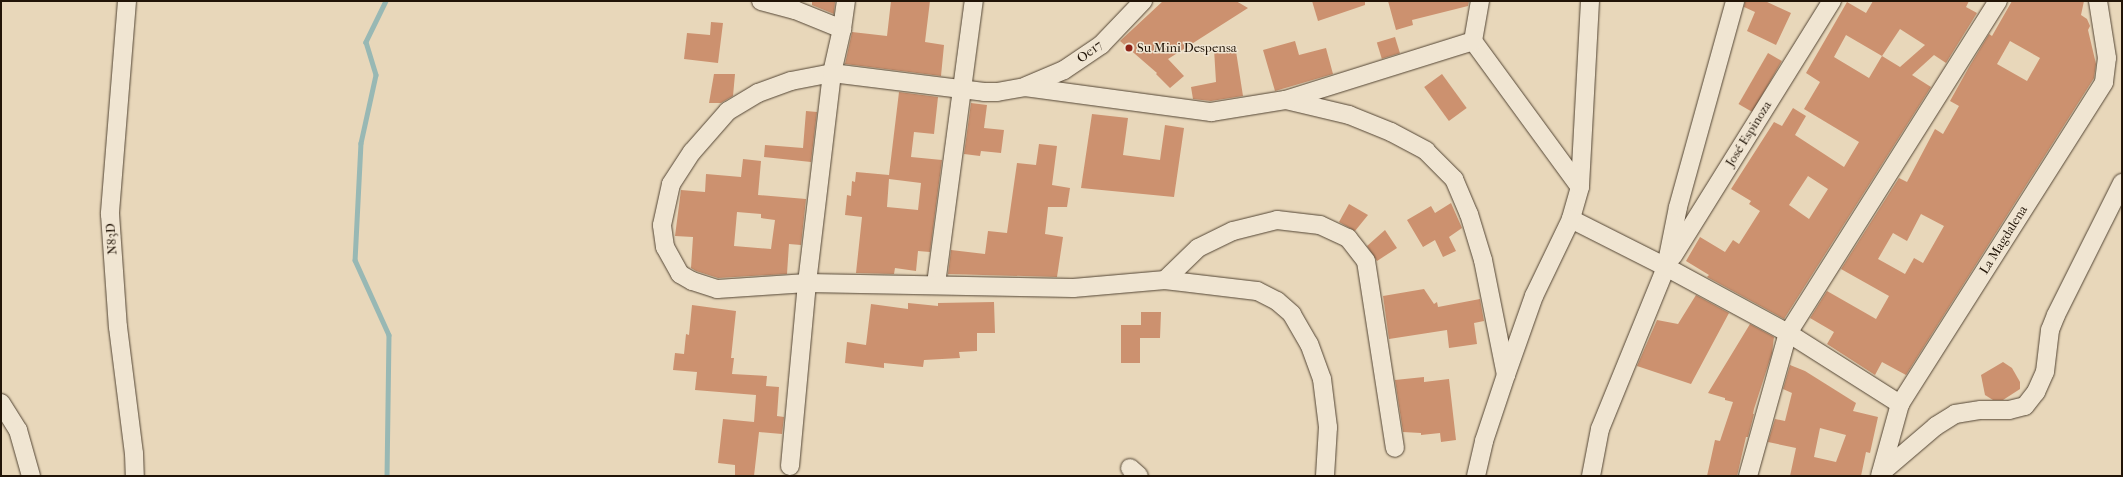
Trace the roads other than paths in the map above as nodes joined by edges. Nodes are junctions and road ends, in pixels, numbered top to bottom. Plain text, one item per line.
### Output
1 (127, 1) edge
2 (760, 1) edge
3 (846, 1) edge
4 (974, 1) edge
5 (1143, 1) edge
6 (1480, 1) edge
7 (1590, 1) edge
8 (1735, 1) edge
9 (1832, 1) edge
10 (1998, 1) edge
11 (2098, 1) edge
12 (842, 29) junction
13 (1473, 41) junction
14 (832, 73) junction
15 (1025, 86) junction
16 (962, 90) junction
17 (1285, 100) junction
18 (2122, 183) edge
19 (1580, 187) junction
20 (1571, 219) junction
21 (1666, 267) junction
22 (1165, 280) junction
23 (807, 284) junction
24 (936, 284) junction
25 (1788, 333) junction
26 (1506, 375) junction
27 (1, 403) edge
28 (1900, 404) junction
29 (1395, 448) dead end
30 (790, 466) dead end
31 (1880, 475) edge
32 (31, 476) edge
33 (135, 476) edge
34 (1325, 476) edge
35 (1476, 476) edge
36 (1591, 476) edge
37 (1748, 476) edge

1 - 33 street, N83D
2 - 12 street
3 - 12 street
4 - 16 street
5 - 15 street, Oe17
6 - 13 street
7 - 19 street
8 - 21 street
9 - 21 street, José Espinoza
10 - 25 street
11 - 28 street, La Magdalena
12 - 14 street
13 - 17 street
13 - 19 street
14 - 16 street
14 - 23 street
14 - 23 street
15 - 16 street
15 - 17 street
16 - 24 street
17 - 26 street
18 - 31 street
19 - 20 street
20 - 21 street
20 - 26 street
21 - 25 street
21 - 36 street
22 - 24 street
22 - 29 street
22 - 34 street
23 - 24 street
23 - 30 street
25 - 28 street
25 - 37 street
26 - 35 street
27 - 32 street
28 - 31 street, La Magdalena

